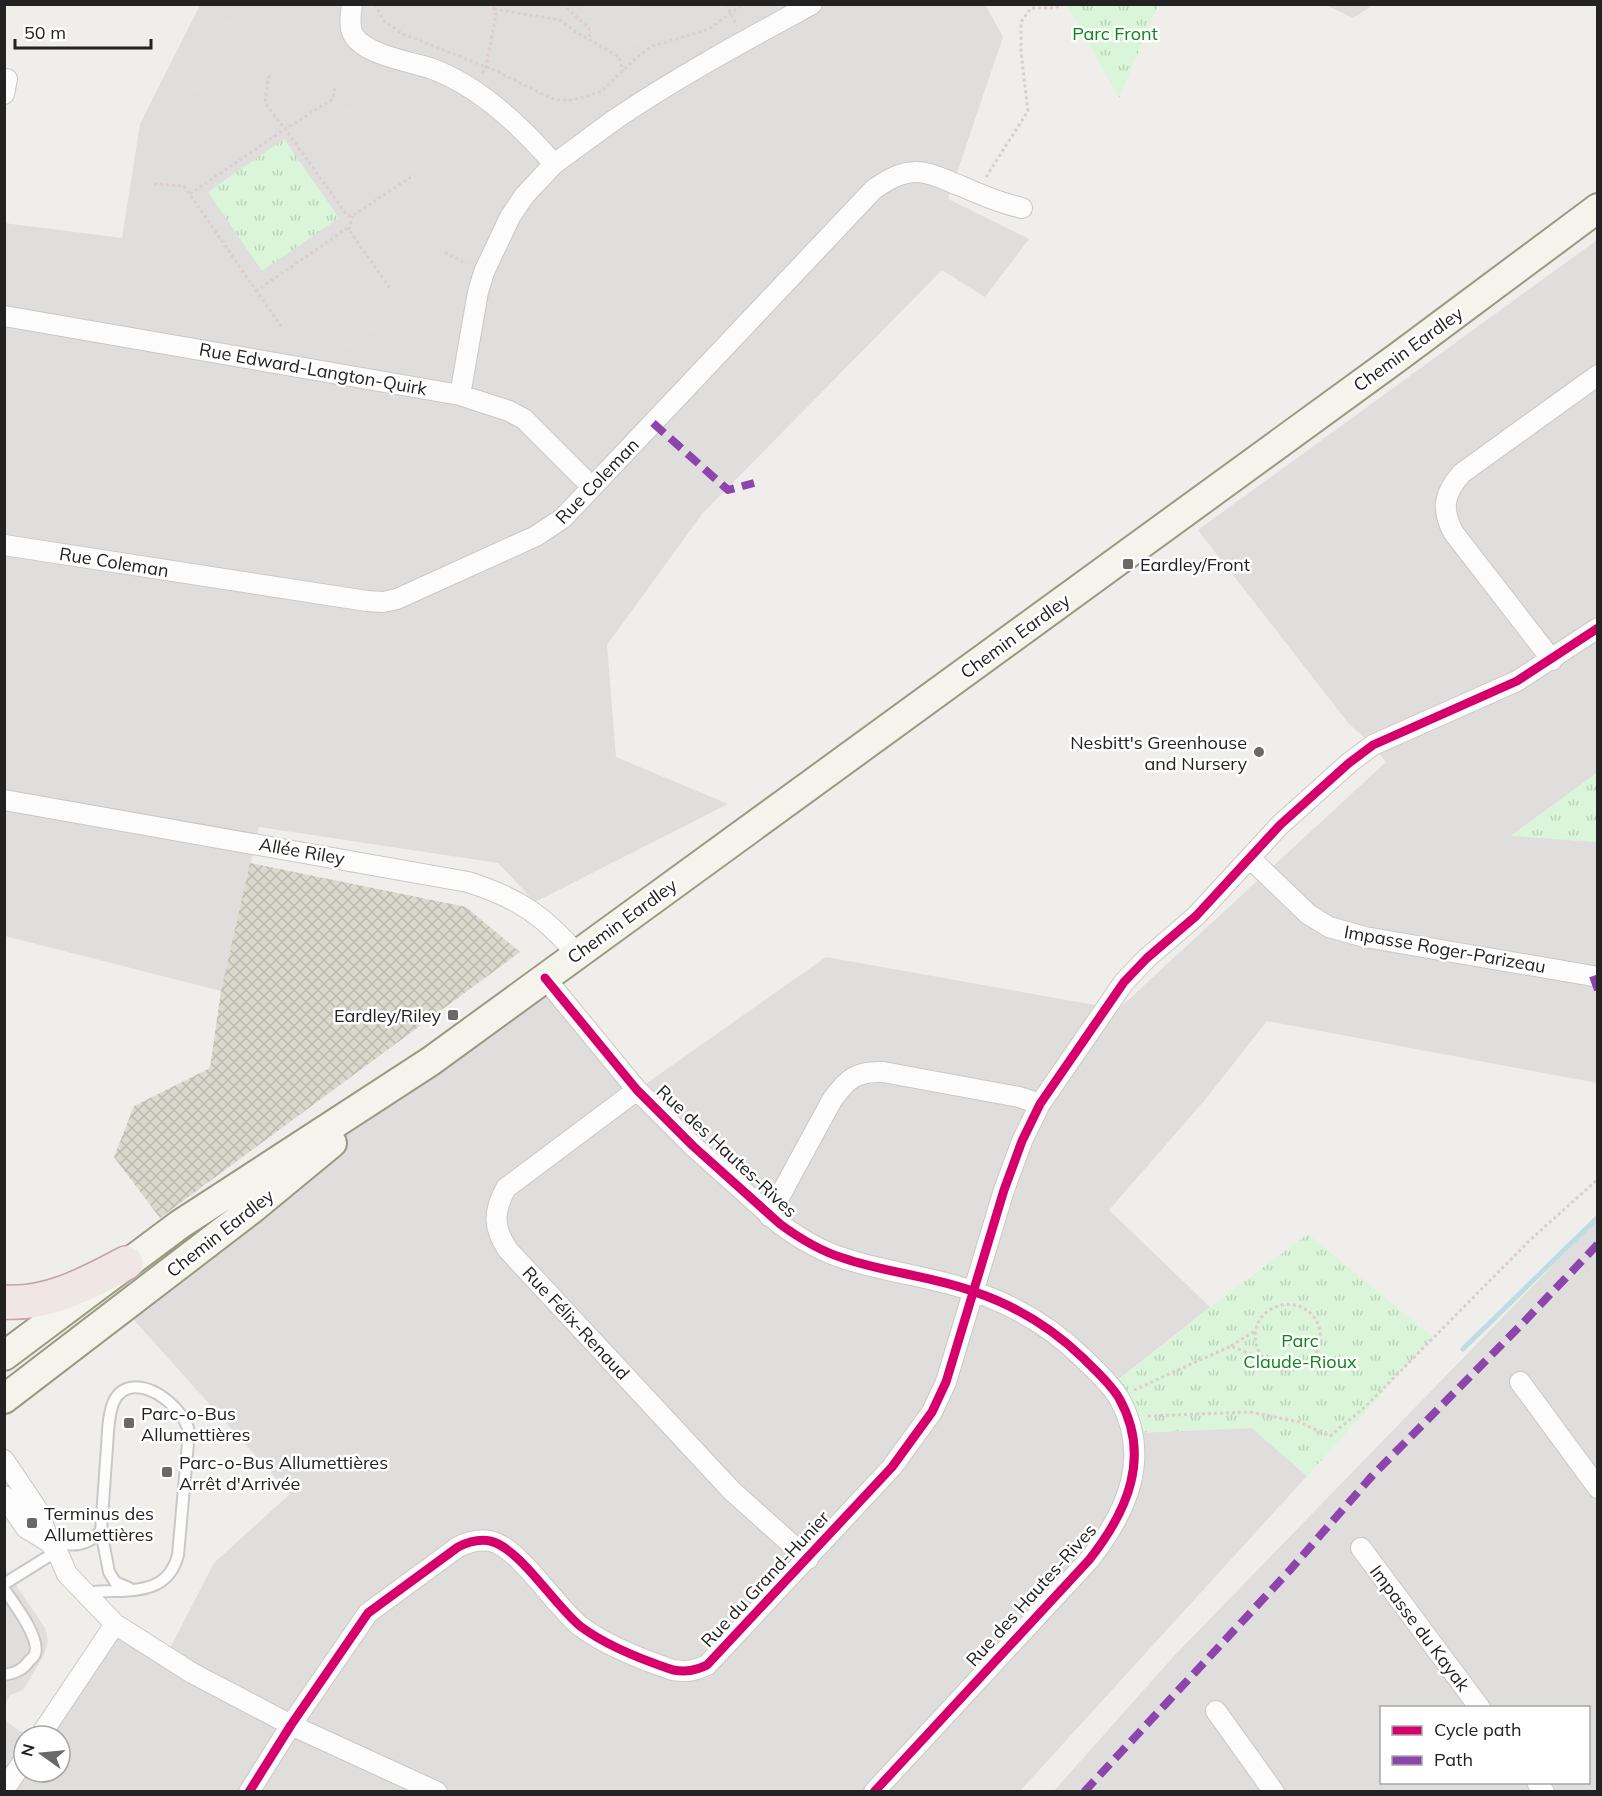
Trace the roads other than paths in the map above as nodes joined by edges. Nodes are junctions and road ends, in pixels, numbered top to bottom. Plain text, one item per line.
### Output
1 (352, 4) edge
2 (812, 4) edge
3 (554, 164) junction
4 (1022, 208) dead end
5 (1598, 208) edge
6 (4, 316) edge
7 (1598, 375) edge
8 (460, 394) junction
9 (592, 487) junction
10 (4, 545) edge
11 (1598, 628) edge
12 (1552, 660) junction
13 (4, 800) edge
14 (1251, 859) junction
15 (577, 954) junction
16 (1593, 976) dead end
17 (546, 978) junction
18 (431, 1061) junction
19 (637, 1090) junction
20 (1040, 1104) junction
21 (770, 1216) junction
22 (126, 1263) junction
23 (974, 1291) junction
24 (4, 1302) edge
25 (4, 1356) edge
26 (1520, 1382) dead end
27 (4, 1399) edge
28 (4, 1460) edge
29 (1598, 1488) edge
30 (4, 1496) edge
31 (101, 1531) junction
32 (53, 1547) junction
33 (1361, 1548) dead end
34 (808, 1559) junction
35 (4, 1584) edge
36 (4, 1589) edge
37 (132, 1590) junction
38 (86, 1593) junction
39 (115, 1624) junction
40 (4, 1675) edge
41 (1479, 1706) edge
42 (1216, 1712) dead end
43 (48, 1724) edge
44 (291, 1725) junction
45 (249, 1791) edge
46 (437, 1791) edge
47 (874, 1791) edge
48 (1274, 1791) edge

1 - 3 street
2 - 3 street
3 - 8 street
4 - 9 street, Rue Coleman
5 - 15 main road, Chemin Eardley
6 - 8 street, Rue Edward-Langton-Quirk
7 - 12 street
8 - 9 street, Rue Edward-Langton-Quirk
9 - 10 street, Rue Coleman
11 - 12 street, Rue du Grand-Hunier
12 - 14 street, Rue du Grand-Hunier
13 - 15 street, Allée Riley
14 - 16 street, Impasse Roger-Parizeau
14 - 20 street, Rue du Grand-Hunier
15 - 17 main road, Chemin Eardley
17 - 18 main road, Chemin Eardley
17 - 19 street, Rue des Hautes-Rives
18 - 22 main road, Chemin Eardley
18 - 27 main road, Chemin Eardley
19 - 21 street, Rue des Hautes-Rives
19 - 34 street, Rue Félix-Renaud
20 - 21 street
20 - 23 street, Rue du Grand-Hunier
21 - 23 street, Rue des Hautes-Rives
22 - 24 highway
22 - 25 main road, Chemin Eardley
23 - 34 street, Rue du Grand-Hunier
23 - 47 street, Rue des Hautes-Rives
26 - 29 street
28 - 32 street
30 - 32 street
31 - 32 lane
31 - 37 lane
31 - 37 lane
32 - 35 lane
32 - 38 street
33 - 41 street, Impasse du Kayak
34 - 44 street, Rue du Grand-Hunier
36 - 40 lane
37 - 38 lane
38 - 39 street
39 - 43 street
39 - 44 street
42 - 48 street
44 - 45 street, Rue du Grand-Hunier
44 - 46 street

